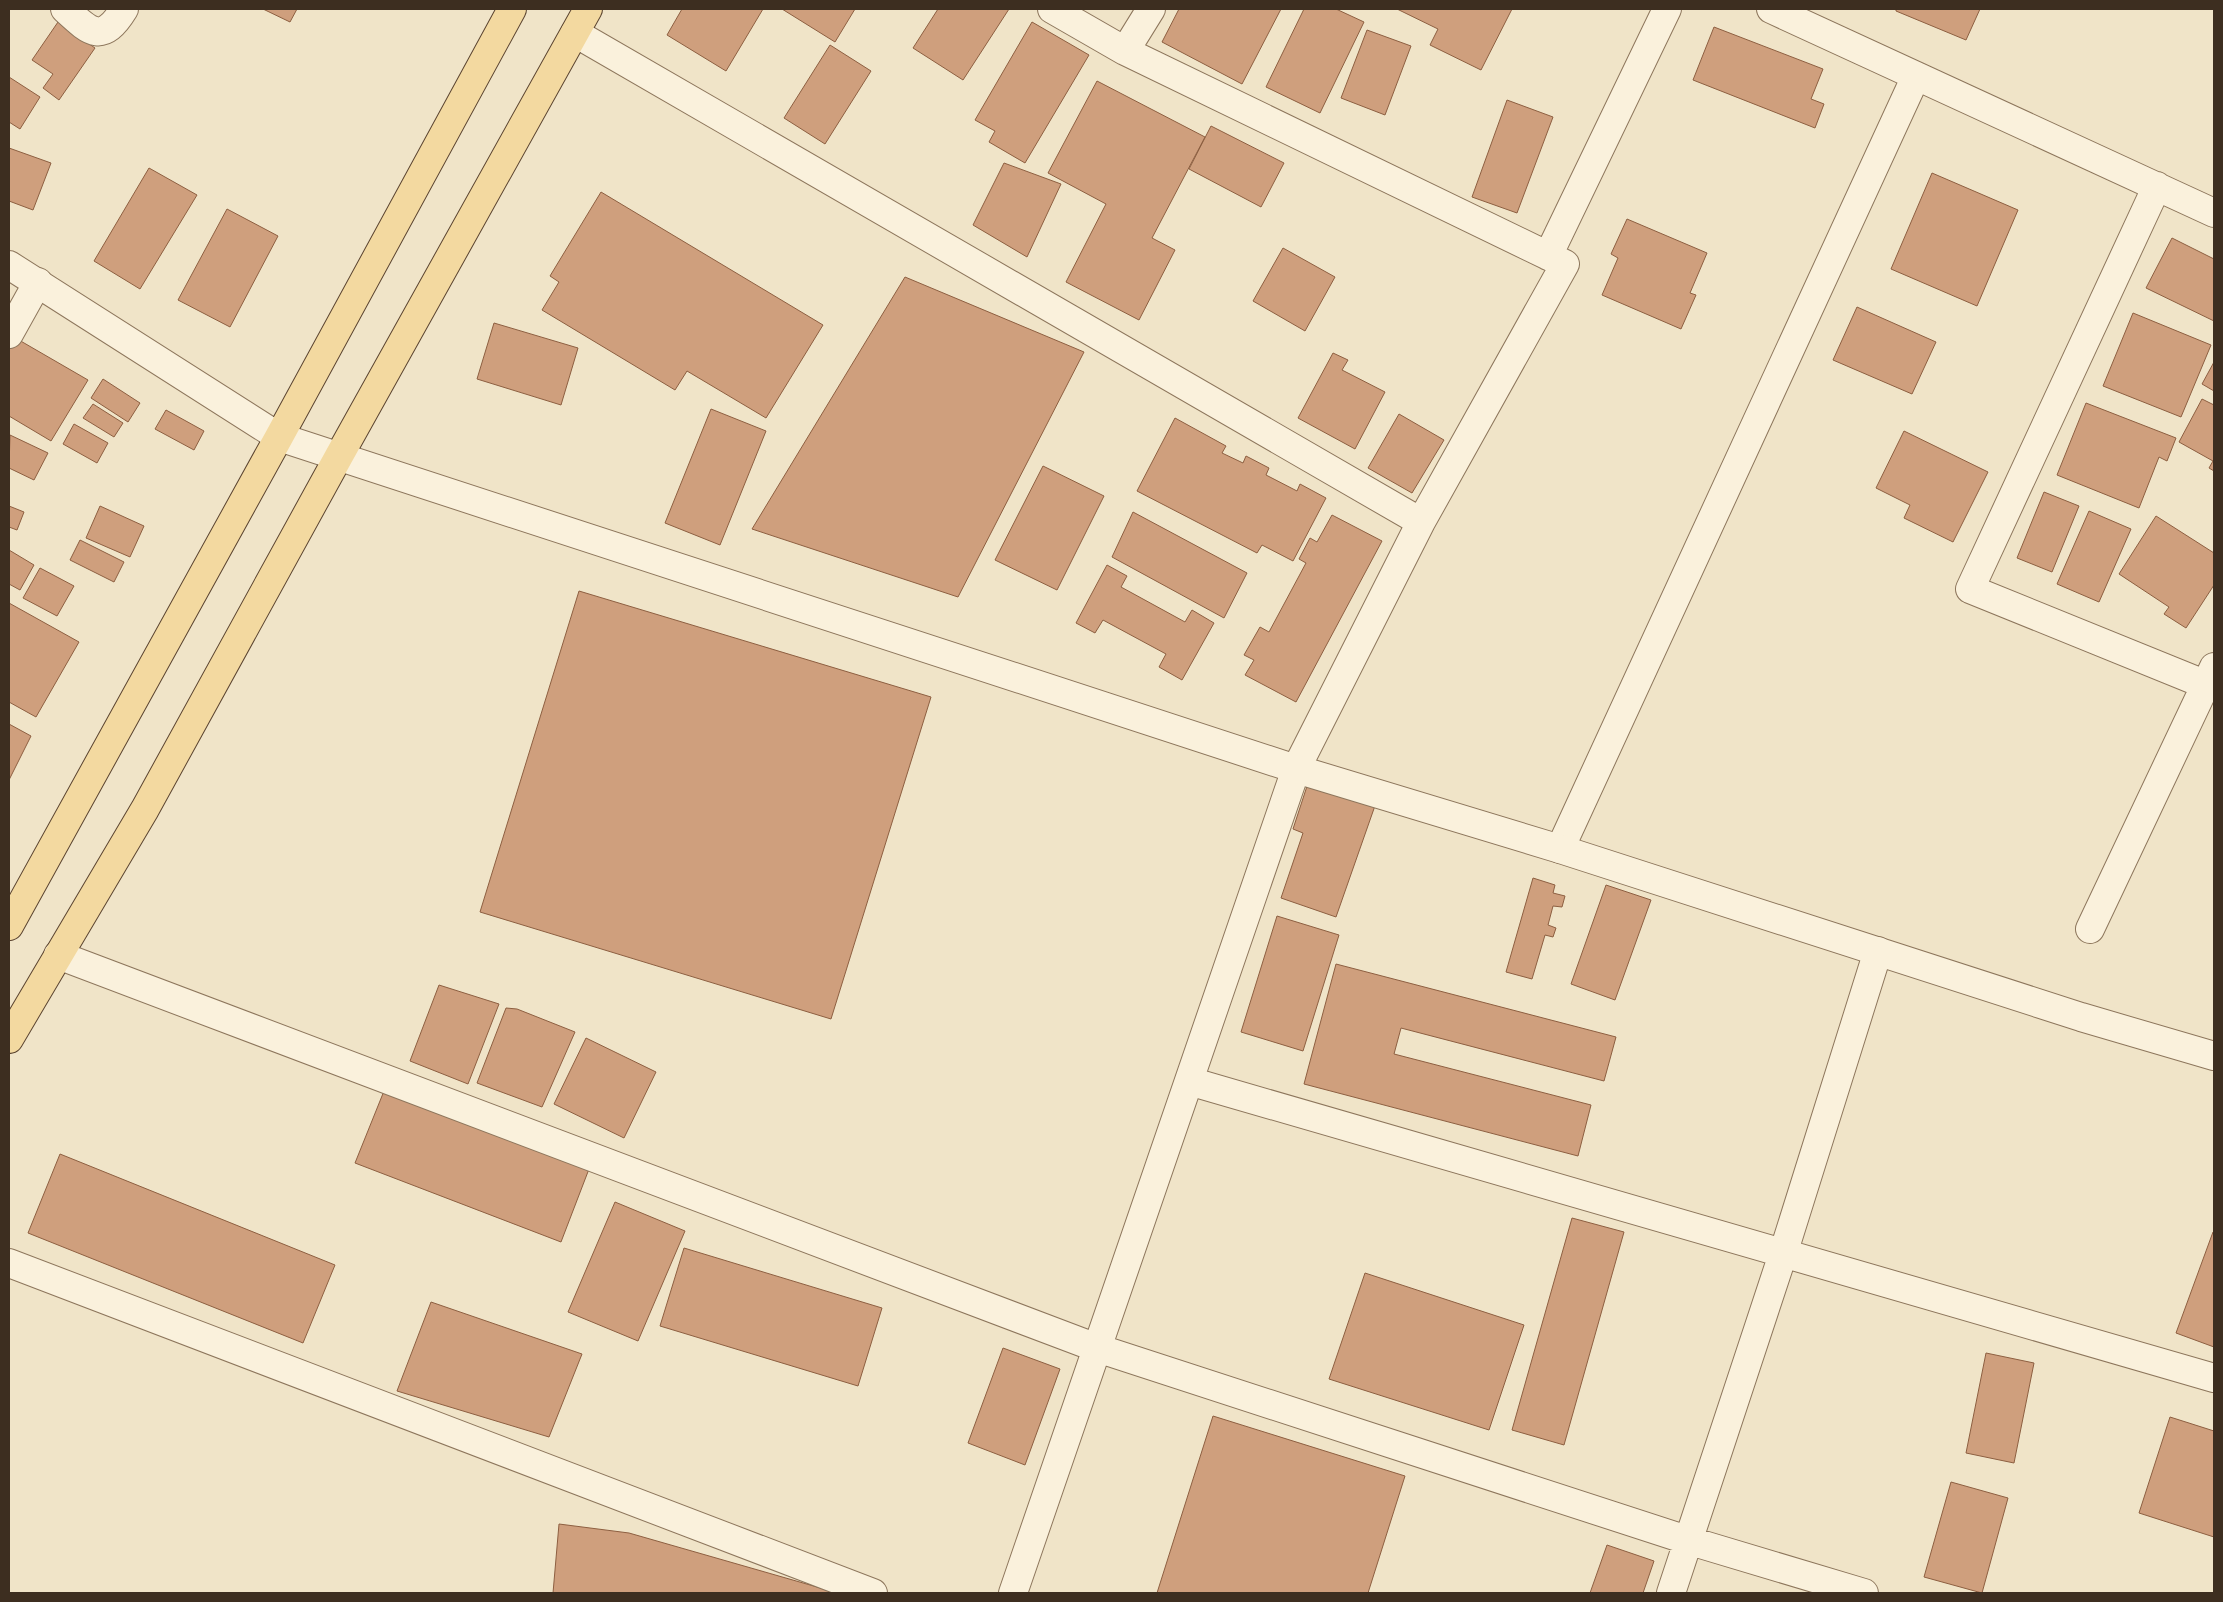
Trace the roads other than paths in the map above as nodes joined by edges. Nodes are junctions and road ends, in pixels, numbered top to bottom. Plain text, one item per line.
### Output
1 (65, 9) edge
2 (124, 9) edge
3 (512, 9) edge
4 (588, 9) edge
5 (1052, 9) edge
6 (1151, 9) edge
7 (1667, 9) edge
8 (1771, 9) edge
9 (575, 34) junction
10 (1125, 51) junction
11 (1916, 76) junction
12 (2157, 186) junction
13 (2214, 213) edge
14 (1548, 256) junction
15 (9, 265) edge
16 (38, 282) junction
17 (9, 334) edge
18 (279, 437) junction
19 (339, 456) junction
20 (1421, 522) junction
21 (2211, 680) edge
22 (1296, 769) junction
23 (1560, 849) junction
24 (9, 926) edge
25 (2090, 928) dead end
26 (1878, 951) junction
27 (58, 955) junction
28 (9, 1039) edge
29 (2214, 1056) edge
30 (1189, 1081) junction
31 (1783, 1254) junction
32 (9, 1263) edge
33 (1097, 1348) junction
34 (2214, 1378) edge
35 (1687, 1540) junction
36 (873, 1593) edge
37 (1013, 1593) edge
38 (1671, 1593) edge
39 (1864, 1593) edge

1 - 2 street
3 - 18 main road
4 - 9 main road
5 - 10 street
6 - 10 street
7 - 14 street
8 - 11 street
9 - 19 main road
9 - 20 street
10 - 14 street
11 - 12 street
11 - 23 street
12 - 13 street
12 - 21 street
14 - 20 street
15 - 16 street
16 - 17 street
16 - 18 street
18 - 19 street
18 - 24 main road
19 - 22 street
19 - 27 main road
20 - 22 street
21 - 25 street
22 - 23 street
22 - 30 street
23 - 26 street
26 - 29 street
26 - 31 street
27 - 28 main road
27 - 33 street
30 - 31 street
30 - 33 street
31 - 34 street
31 - 35 street
32 - 36 street
33 - 35 street
33 - 37 street
35 - 38 street
35 - 39 street

